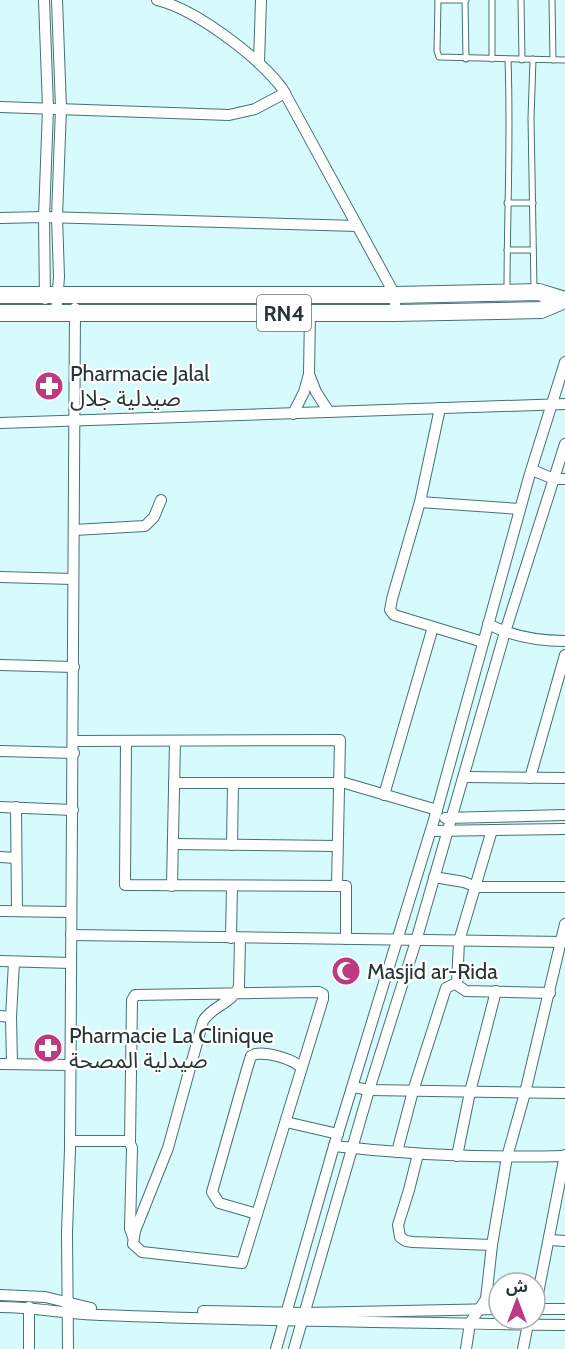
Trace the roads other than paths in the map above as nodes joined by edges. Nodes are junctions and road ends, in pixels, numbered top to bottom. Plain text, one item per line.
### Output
1 (44, 0) edge
2 (57, 0) edge
3 (158, 0) edge
4 (261, 0) edge
5 (438, 0) edge
6 (466, 0) edge
7 (492, 0) edge
8 (521, 0) edge
9 (552, 0) edge
10 (466, 59) junction
11 (492, 59) junction
12 (533, 59) junction
13 (508, 60) junction
14 (522, 60) junction
15 (552, 60) junction
16 (565, 60) edge
17 (259, 62) junction
18 (285, 93) junction
19 (0, 107) edge
20 (48, 108) junction
21 (62, 108) junction
22 (507, 203) junction
23 (533, 203) junction
24 (44, 217) junction
25 (57, 217) junction
26 (0, 219) edge
27 (357, 226) junction
28 (507, 250) junction
29 (533, 250) junction
30 (507, 293) junction
31 (534, 293) junction
32 (0, 295) edge
33 (60, 295) junction
34 (395, 295) junction
35 (565, 300) edge
36 (0, 313) edge
37 (50, 313) junction
38 (75, 313) junction
39 (310, 313) junction
40 (395, 313) junction
41 (565, 362) edge
42 (309, 374) junction
43 (553, 404) junction
44 (565, 404) edge
45 (440, 408) junction
46 (329, 412) junction
47 (293, 414) junction
48 (75, 422) junction
49 (0, 423) edge
50 (565, 444) edge
51 (532, 471) junction
52 (560, 479) edge
53 (161, 500) dead end
54 (420, 502) junction
55 (520, 508) junction
56 (74, 530) junction
57 (0, 577) edge
58 (73, 579) junction
59 (488, 624) junction
60 (433, 627) junction
61 (505, 632) junction
62 (565, 641) edge
63 (483, 642) junction
64 (565, 655) edge
65 (0, 665) edge
66 (74, 667) junction
67 (74, 741) junction
68 (126, 741) junction
69 (175, 741) junction
70 (0, 751) edge
71 (74, 753) junction
72 (464, 777) junction
73 (530, 778) junction
74 (565, 778) edge
75 (174, 783) junction
76 (233, 783) junction
77 (339, 783) junction
78 (384, 795) junction
79 (0, 807) edge
80 (16, 807) junction
81 (73, 810) junction
82 (436, 814) junction
83 (565, 815) edge
84 (451, 818) junction
85 (565, 829) edge
86 (492, 830) junction
87 (430, 831) junction
88 (448, 831) junction
89 (174, 844) junction
90 (232, 845) junction
91 (337, 846) junction
92 (0, 857) edge
93 (16, 858) junction
94 (434, 877) junction
95 (172, 886) junction
96 (231, 886) junction
97 (337, 886) junction
98 (476, 886) junction
99 (565, 887) edge
100 (0, 911) edge
101 (17, 912) junction
102 (71, 912) junction
103 (565, 924) edge
104 (71, 935) junction
105 (235, 938) junction
106 (346, 939) junction
107 (398, 940) junction
108 (416, 941) junction
109 (459, 941) junction
110 (563, 942) edge
111 (0, 961) edge
112 (14, 962) junction
113 (70, 963) junction
114 (456, 983) junction
115 (496, 991) junction
116 (237, 993) junction
117 (550, 993) junction
118 (6, 1016) edge
119 (0, 1064) edge
120 (12, 1064) junction
121 (69, 1065) junction
122 (301, 1068) junction
123 (353, 1087) junction
124 (369, 1090) junction
125 (413, 1091) junction
126 (470, 1092) junction
127 (525, 1093) junction
128 (565, 1093) edge
129 (286, 1122) junction
130 (338, 1134) junction
131 (70, 1142) junction
132 (130, 1142) junction
133 (334, 1146) junction
134 (354, 1149) junction
135 (397, 1152) junction
136 (418, 1154) junction
137 (565, 1155) edge
138 (457, 1156) junction
139 (507, 1157) junction
140 (257, 1214) junction
141 (134, 1239) junction
142 (549, 1240) junction
143 (565, 1241) edge
144 (492, 1245) junction
145 (543, 1271) edge
146 (0, 1295) edge
147 (67, 1306) junction
148 (0, 1307) edge
149 (29, 1307) junction
150 (479, 1308) junction
151 (487, 1308) edge
152 (547, 1309) edge
153 (565, 1309) edge
154 (287, 1316) junction
155 (303, 1317) junction
156 (470, 1323) junction
157 (487, 1323) edge
158 (547, 1325) edge
159 (565, 1325) edge
160 (527, 1331) edge
161 (29, 1349) edge
162 (68, 1349) edge
163 (276, 1349) edge
164 (294, 1349) edge
165 (466, 1349) edge
166 (524, 1349) edge

1 - 20 street
2 - 21 street
3 - 17 street
4 - 17 street
5 - 6 lane
5 - 10 lane
6 - 10 lane
7 - 11 lane
8 - 14 lane
9 - 15 lane
10 - 11 lane
11 - 13 lane
12 - 14 lane
12 - 15 lane
12 - 23 lane
13 - 14 lane
13 - 22 lane
15 - 16 lane
17 - 18 street
18 - 21 street
18 - 27 street
19 - 20 street
20 - 21 street
20 - 24 street
21 - 25 street
22 - 23 lane
22 - 28 lane
23 - 29 lane
24 - 25 street
24 - 26 street
24 - 33 street
25 - 27 street
25 - 33 street
27 - 34 street
28 - 29 lane
28 - 30 lane
29 - 31 lane
30 - 31 main road, RN4
30 - 34 main road, RN4
31 - 35 main road, RN4
32 - 33 main road, RN4
33 - 34 main road, RN4
33 - 37 street
33 - 38 street
34 - 40 street
35 - 40 main road, RN4
36 - 37 main road, RN4
37 - 38 main road, RN4
38 - 39 main road, RN4
38 - 48 street
39 - 40 main road, RN4
39 - 42 street
41 - 43 street
42 - 46 street
42 - 47 street
43 - 44 street
43 - 45 street
43 - 51 street
45 - 46 street
45 - 54 street
46 - 47 street
47 - 48 street
48 - 49 street
48 - 56 street
50 - 52 street
51 - 52 street
51 - 55 street
52 - 61 street
53 - 56 street
54 - 55 street
54 - 60 street
55 - 59 street
56 - 58 street
57 - 58 street
58 - 66 street
59 - 61 street
59 - 63 street
60 - 63 street
60 - 78 street
61 - 62 street
61 - 72 street
63 - 82 street
64 - 73 street
65 - 66 street
66 - 67 street
67 - 68 street
67 - 71 street
68 - 69 street
68 - 95 street
69 - 75 street
69 - 77 street
70 - 71 street
71 - 81 street
72 - 73 street
72 - 84 street
73 - 74 street
75 - 76 street
75 - 89 street
76 - 77 street
76 - 90 street
77 - 78 street
77 - 91 street
78 - 82 street
79 - 80 street
80 - 81 street
80 - 93 street
81 - 102 street
82 - 84 street
82 - 87 street
83 - 84 street
84 - 88 street
85 - 86 street
86 - 88 street
86 - 98 street
87 - 88 street
87 - 107 street
88 - 94 street
89 - 90 street
89 - 95 street
90 - 91 street
91 - 97 street
92 - 93 street
93 - 101 street
94 - 98 street
94 - 108 street
95 - 96 street
96 - 97 street
96 - 105 street
97 - 106 street
98 - 99 street
98 - 109 street
100 - 101 street
101 - 102 street
102 - 104 street
103 - 110 street
104 - 105 street
104 - 113 street
105 - 106 street
105 - 116 street
106 - 107 street
107 - 108 street
107 - 123 street
108 - 109 street
108 - 124 street
109 - 110 street
109 - 114 street
110 - 117 street
111 - 112 street
112 - 113 street
112 - 118 street
113 - 121 street
114 - 115 street
114 - 125 street
115 - 117 street
115 - 126 street
116 - 122 street
116 - 132 street
116 - 141 street
117 - 127 street
118 - 120 street
119 - 120 street
120 - 121 street
121 - 131 street
122 - 129 street
122 - 140 street
123 - 124 street
123 - 130 street
124 - 125 street
124 - 134 street
125 - 126 street
125 - 135 street
126 - 127 street
126 - 138 street
127 - 128 street
127 - 139 street
129 - 130 street
129 - 140 street
130 - 133 street
131 - 132 street
131 - 147 street
132 - 141 street
133 - 134 street
133 - 154 street
134 - 135 street
134 - 155 street
135 - 136 street
136 - 138 street
136 - 144 street
137 - 139 street
137 - 142 street
138 - 139 street
139 - 144 street
140 - 141 street
142 - 143 street
142 - 145 street
144 - 150 street
146 - 147 street
147 - 149 street
147 - 154 street
147 - 162 street
148 - 149 street
149 - 161 street
150 - 151 street
150 - 155 street
150 - 156 street
152 - 153 street
154 - 155 street
154 - 163 street
155 - 156 street
155 - 164 street
156 - 157 street
156 - 165 street
158 - 159 street
160 - 166 street

